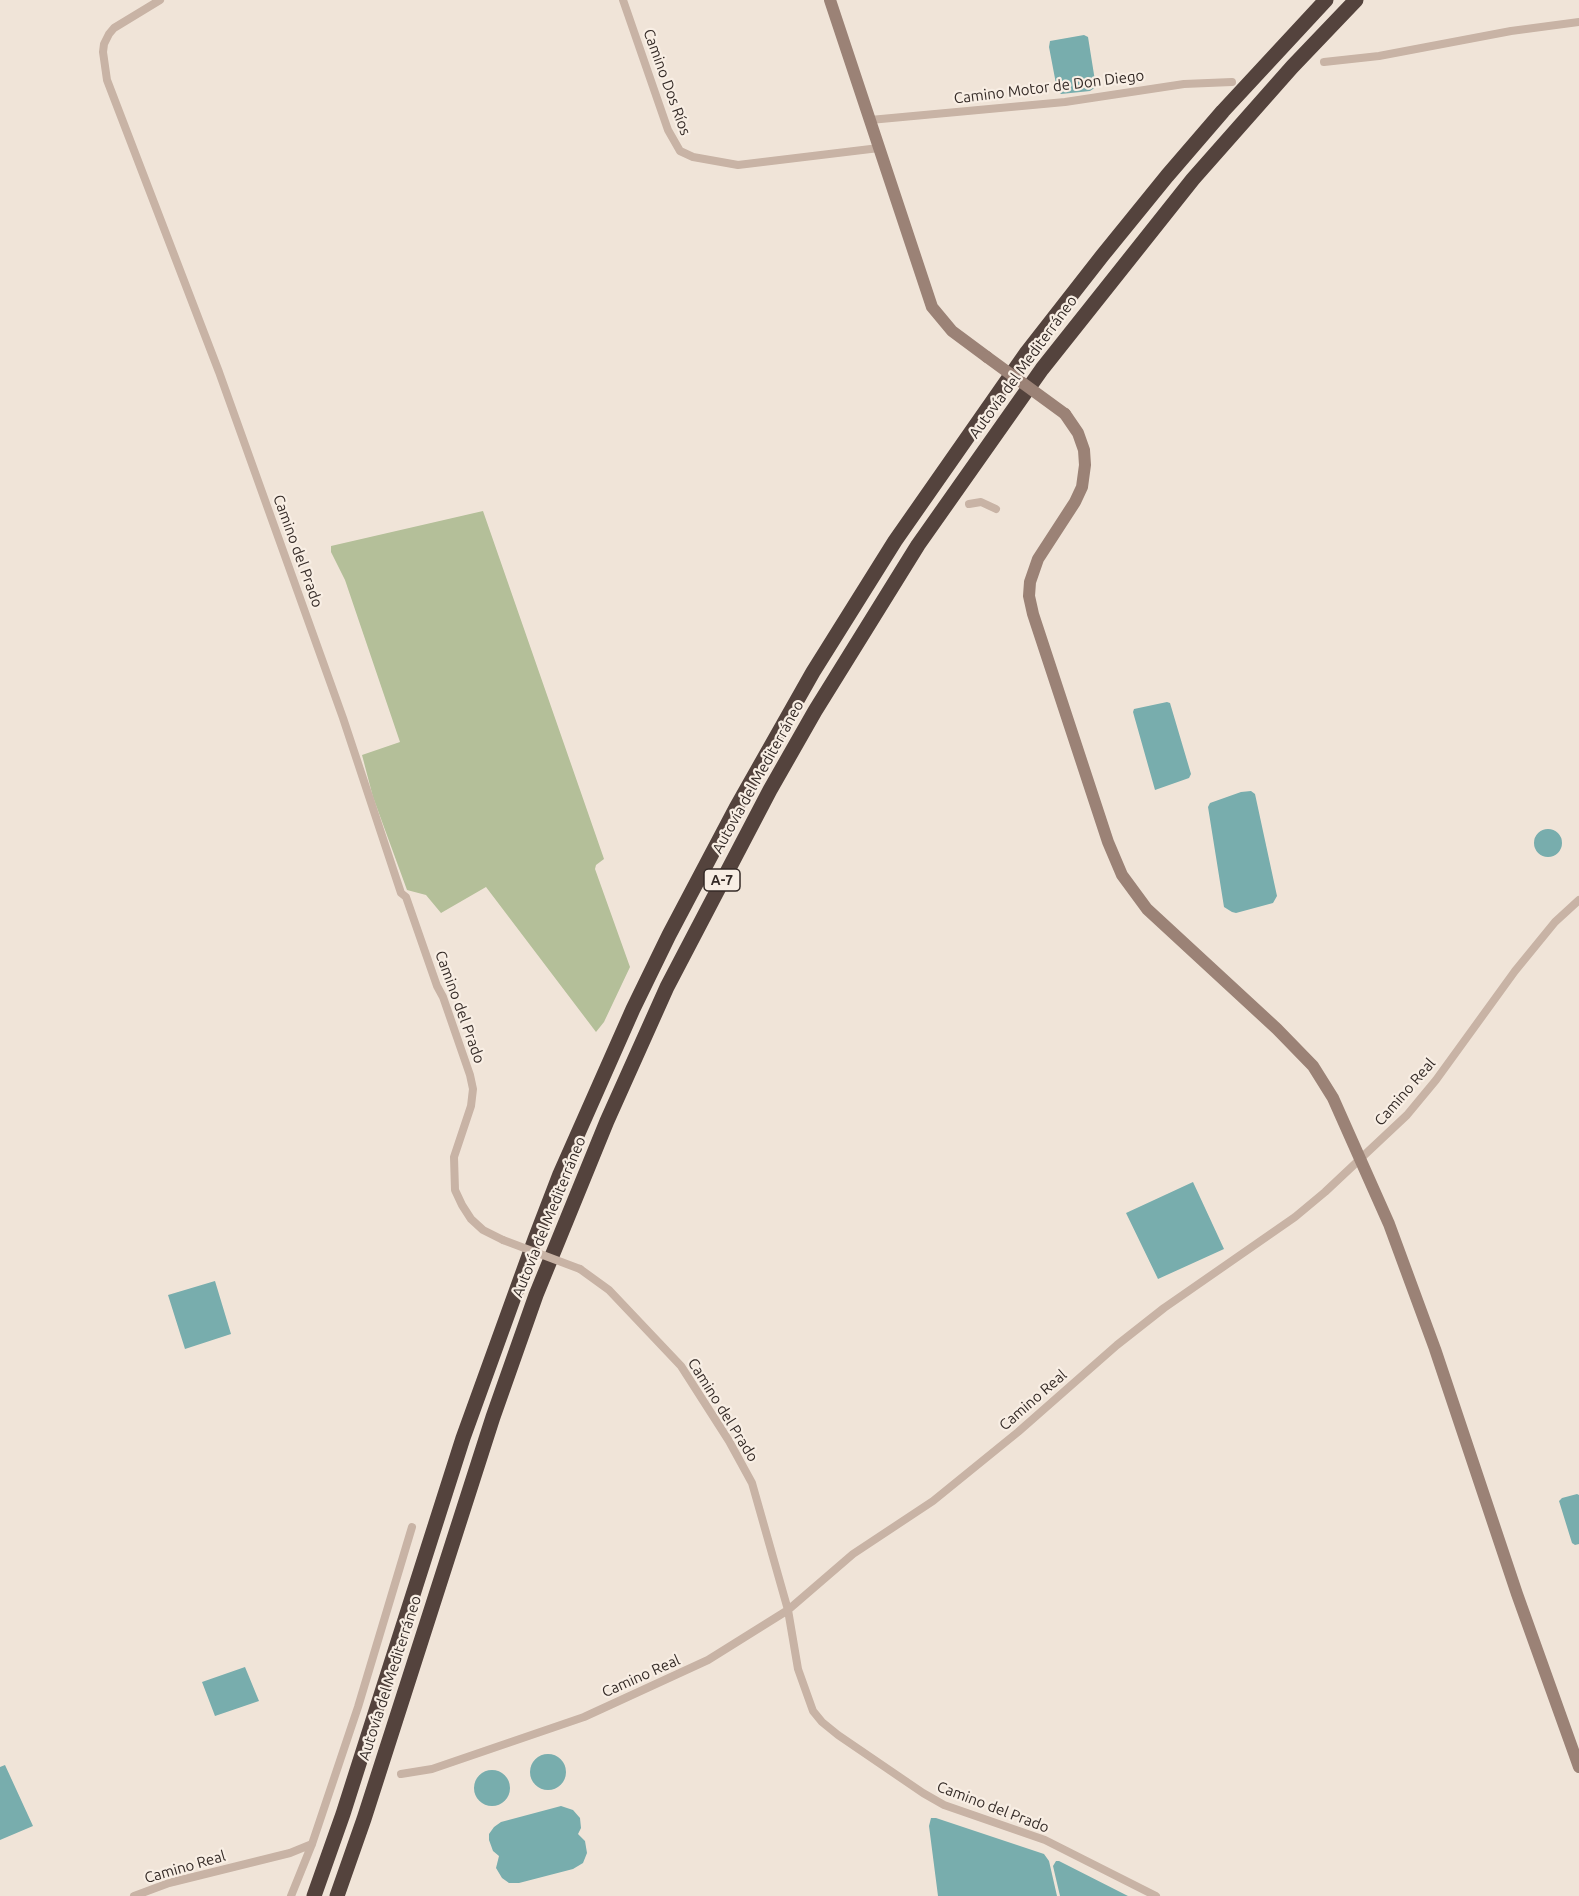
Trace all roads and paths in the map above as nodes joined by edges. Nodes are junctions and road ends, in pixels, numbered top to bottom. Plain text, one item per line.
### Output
1 (160, 0) edge
2 (623, 0) edge
3 (830, 0) edge
4 (1326, 0) edge
5 (1356, 0) edge
6 (1579, 22) edge
7 (1324, 62) dead end
8 (1232, 82) dead end
9 (870, 120) junction
10 (879, 148) junction
11 (969, 504) dead end
12 (996, 509) dead end
13 (1579, 900) edge
14 (1360, 1159) junction
15 (412, 1527) dead end
16 (788, 1610) junction
17 (1579, 1767) edge
18 (401, 1774) dead end
19 (312, 1844) junction
20 (1148, 1894) edge
21 (134, 1896) edge
22 (291, 1896) edge
23 (314, 1896) edge
24 (337, 1896) edge
25 (1156, 1896) edge

1 - 16 street, Camino del Prado, bridge
2 - 10 street, Camino Dos Ríos
3 - 9 main road
4 - 23 highway, Autovía del Mediterráneo / A-7
5 - 24 highway, Autovía del Mediterráneo / A-7
6 - 7 street
8 - 9 street, Camino Motor de Don Diego
9 - 10 main road
10 - 14 main road, bridge
11 - 12 street
13 - 14 street, Camino Real
14 - 16 street, Camino Real
14 - 17 main road
15 - 19 street
16 - 18 street, Camino Real
16 - 20 street, Camino del Prado
19 - 21 street, Camino Real
19 - 22 street
20 - 25 street, Camino del Prado

